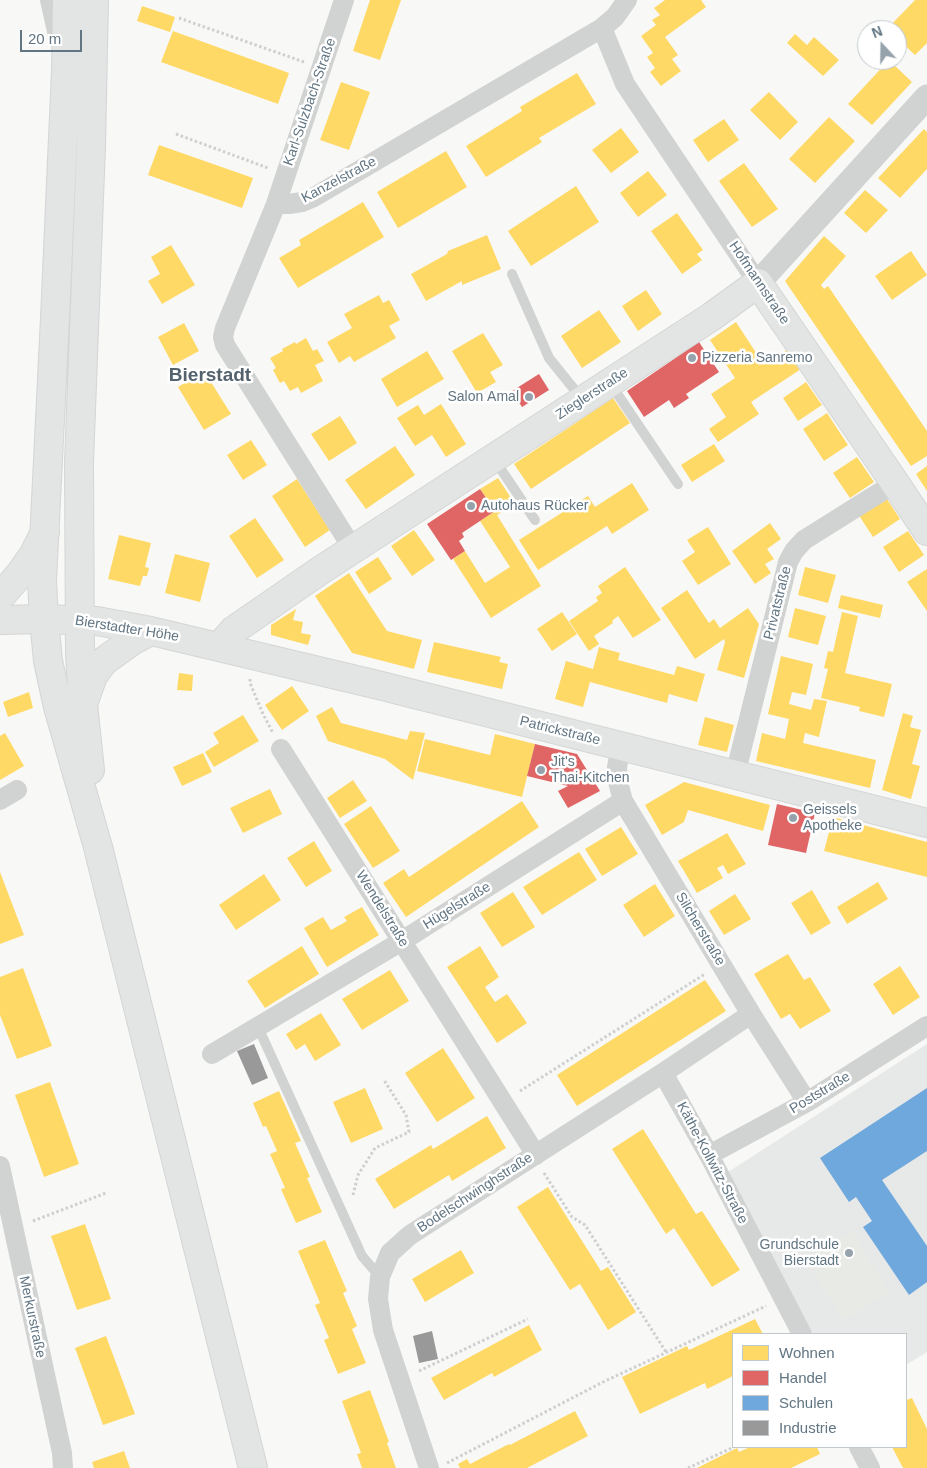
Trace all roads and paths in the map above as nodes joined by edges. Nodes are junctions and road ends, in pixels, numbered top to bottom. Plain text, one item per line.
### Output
1 (50, 0) edge
2 (67, 0) edge
3 (94, 0) edge
4 (344, 0) edge
5 (627, 0) edge
6 (179, 18) dead end
7 (602, 28) junction
8 (321, 68) junction
9 (66, 70) junction
10 (927, 97) edge
11 (176, 134) dead end
12 (286, 174) junction
13 (276, 204) junction
14 (512, 274) dead end
15 (758, 282) junction
16 (609, 383) junction
17 (582, 400) junction
18 (494, 458) junction
19 (895, 483) junction
20 (678, 484) dead end
21 (535, 520) dead end
22 (45, 532) junction
23 (927, 532) edge
24 (353, 549) junction
25 (0, 597) edge
26 (44, 619) junction
27 (0, 620) edge
28 (80, 620) junction
29 (151, 631) junction
30 (222, 647) junction
31 (250, 655) junction
32 (83, 704) junction
33 (621, 747) junction
34 (281, 749) joint
35 (735, 776) junction
36 (17, 790) dead end
37 (0, 800) edge
38 (623, 800) junction
39 (927, 823) edge
40 (98, 847) junction
41 (402, 941) junction
42 (721, 964) junction
43 (751, 1014) junction
44 (927, 1026) edge
45 (258, 1027) junction
46 (212, 1054) dead end
47 (663, 1073) junction
48 (384, 1080) dead end
49 (503, 1102) junction
50 (807, 1102) junction
51 (709, 1154) junction
52 (534, 1155) junction
53 (1, 1176) edge
54 (106, 1193) dead end
55 (353, 1199) dead end
56 (13, 1228) junction
57 (380, 1277) junction
58 (783, 1298) junction
59 (528, 1318) dead end
60 (801, 1333) edge
61 (666, 1352) junction
62 (400, 1380) junction
63 (732, 1448) edge
64 (860, 1448) edge
65 (438, 1466) edge
66 (63, 1468) edge
67 (253, 1468) edge
68 (688, 1468) edge
69 (870, 1468) edge

1 - 9 street
2 - 9 main road
3 - 28 main road
4 - 8 street, Karl-Sulzbach-Straße
5 - 7 street, Kanzelstraße
6 - 8 path
7 - 13 street, Kanzelstraße
7 - 15 street, Hofmannstraße
8 - 12 street, Karl-Sulzbach-Straße
9 - 22 main road
10 - 15 street, Zieglerstraße
11 - 12 path
12 - 13 street, Karl-Sulzbach-Straße
13 - 24 street
14 - 17 lane
15 - 16 main road, Zieglerstraße
15 - 19 main road, Hofmannstraße
16 - 17 main road, Zieglerstraße
16 - 20 lane
17 - 18 main road, Zieglerstraße
18 - 21 lane
18 - 24 main road, Zieglerstraße
19 - 23 main road, Hofmannstraße
19 - 35 street, Privatstraße
22 - 25 main road
22 - 26 main road
24 - 30 main road, Zieglerstraße
26 - 27 main road, Bierstadter Höhe
26 - 28 main road, Bierstadter Höhe
26 - 40 main road
28 - 29 main road, Bierstadter Höhe
28 - 32 main road
29 - 30 main road, Bierstadter Höhe
29 - 32 main road
30 - 31 main road, Patrickstraße
31 - 33 main road, Patrickstraße
31 - 34 path
32 - 40 main road
33 - 35 main road, Patrickstraße
33 - 38 street, Silcherstraße
34 - 41 street, Wendelstraße
35 - 39 main road, Patrickstraße
36 - 37 street
38 - 41 street, Hügelstraße
38 - 42 street, Silcherstraße
40 - 67 main road
41 - 45 street, Hügelstraße
41 - 49 street, Wendelstraße
42 - 43 street, Silcherstraße
42 - 49 path
43 - 47 street, Bodelschwinghstraße
43 - 50 street, Silcherstraße
44 - 50 street, Poststraße
45 - 46 street, Hügelstraße
45 - 57 lane
47 - 51 street, Käthe-Kollwitz-Straße
47 - 52 street, Bodelschwinghstraße
48 - 55 path
49 - 52 street, Wendelstraße
50 - 51 street, Poststraße
51 - 58 street, Käthe-Kollwitz-Straße
52 - 57 street, Bodelschwinghstraße
52 - 61 path
53 - 56 street, Merkurstraße
54 - 56 path
56 - 66 street, Merkurstraße
57 - 62 street, Bodelschwinghstraße
58 - 60 street, Käthe-Kollwitz-Straße
58 - 61 path
59 - 62 path
61 - 65 path
62 - 65 street, Bodelschwinghstraße
63 - 68 path
64 - 69 street

